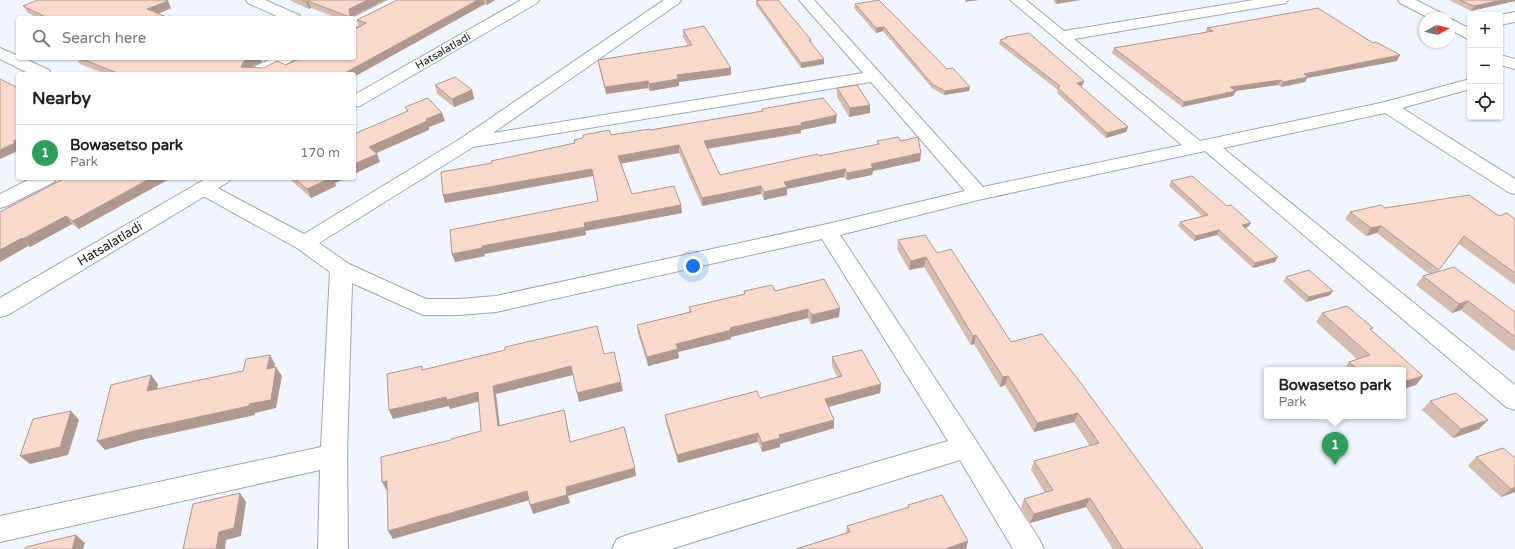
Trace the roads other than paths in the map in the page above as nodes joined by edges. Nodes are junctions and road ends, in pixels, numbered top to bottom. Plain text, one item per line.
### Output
1 (253, 0) edge
2 (399, 0) edge
3 (532, 0) edge
4 (674, 0) edge
5 (806, 0) edge
6 (1017, 0) edge
7 (1220, 0) edge
8 (1281, 0) edge
9 (1405, 0) edge
10 (1233, 8) junction
11 (1428, 12) edge
12 (289, 16) edge
13 (1515, 17) edge
14 (1503, 19) edge
15 (356, 22) edge
16 (1061, 36) junction
17 (0, 53) edge
18 (282, 60) edge
19 (1503, 61) edge
20 (1515, 64) edge
21 (39, 72) edge
22 (258, 72) edge
23 (875, 76) junction
24 (1467, 85) edge
25 (356, 101) edge
26 (1388, 107) junction
27 (467, 143) junction
28 (1203, 147) junction
29 (43, 180) edge
30 (217, 180) edge
31 (203, 188) junction
32 (1515, 188) edge
33 (978, 194) junction
34 (0, 202) edge
35 (827, 231) junction
36 (304, 243) junction
37 (341, 269) junction
38 (0, 309) edge
39 (1515, 400) edge
40 (966, 447) junction
41 (334, 456) junction
42 (0, 529) edge
43 (333, 549) edge
44 (627, 549) edge
45 (1029, 549) edge

1 - 12 street
2 - 15 street
3 - 25 street, Hatsalatladi
4 - 27 street
5 - 23 street
6 - 16 street
7 - 10 street
8 - 10 street
9 - 11 street
10 - 16 street
13 - 14 street
16 - 28 street
17 - 21 street
18 - 22 street
19 - 20 street
23 - 27 street
23 - 33 street
24 - 26 street
26 - 28 street
26 - 32 street
27 - 36 street
28 - 33 street
28 - 39 street
29 - 34 street
30 - 31 street, Hatsalatladi
31 - 36 street
31 - 38 street, Hatsalatladi
33 - 35 street
35 - 37 street
35 - 40 street
36 - 37 street
37 - 41 street
40 - 44 street
40 - 45 street
41 - 42 street
41 - 43 street

